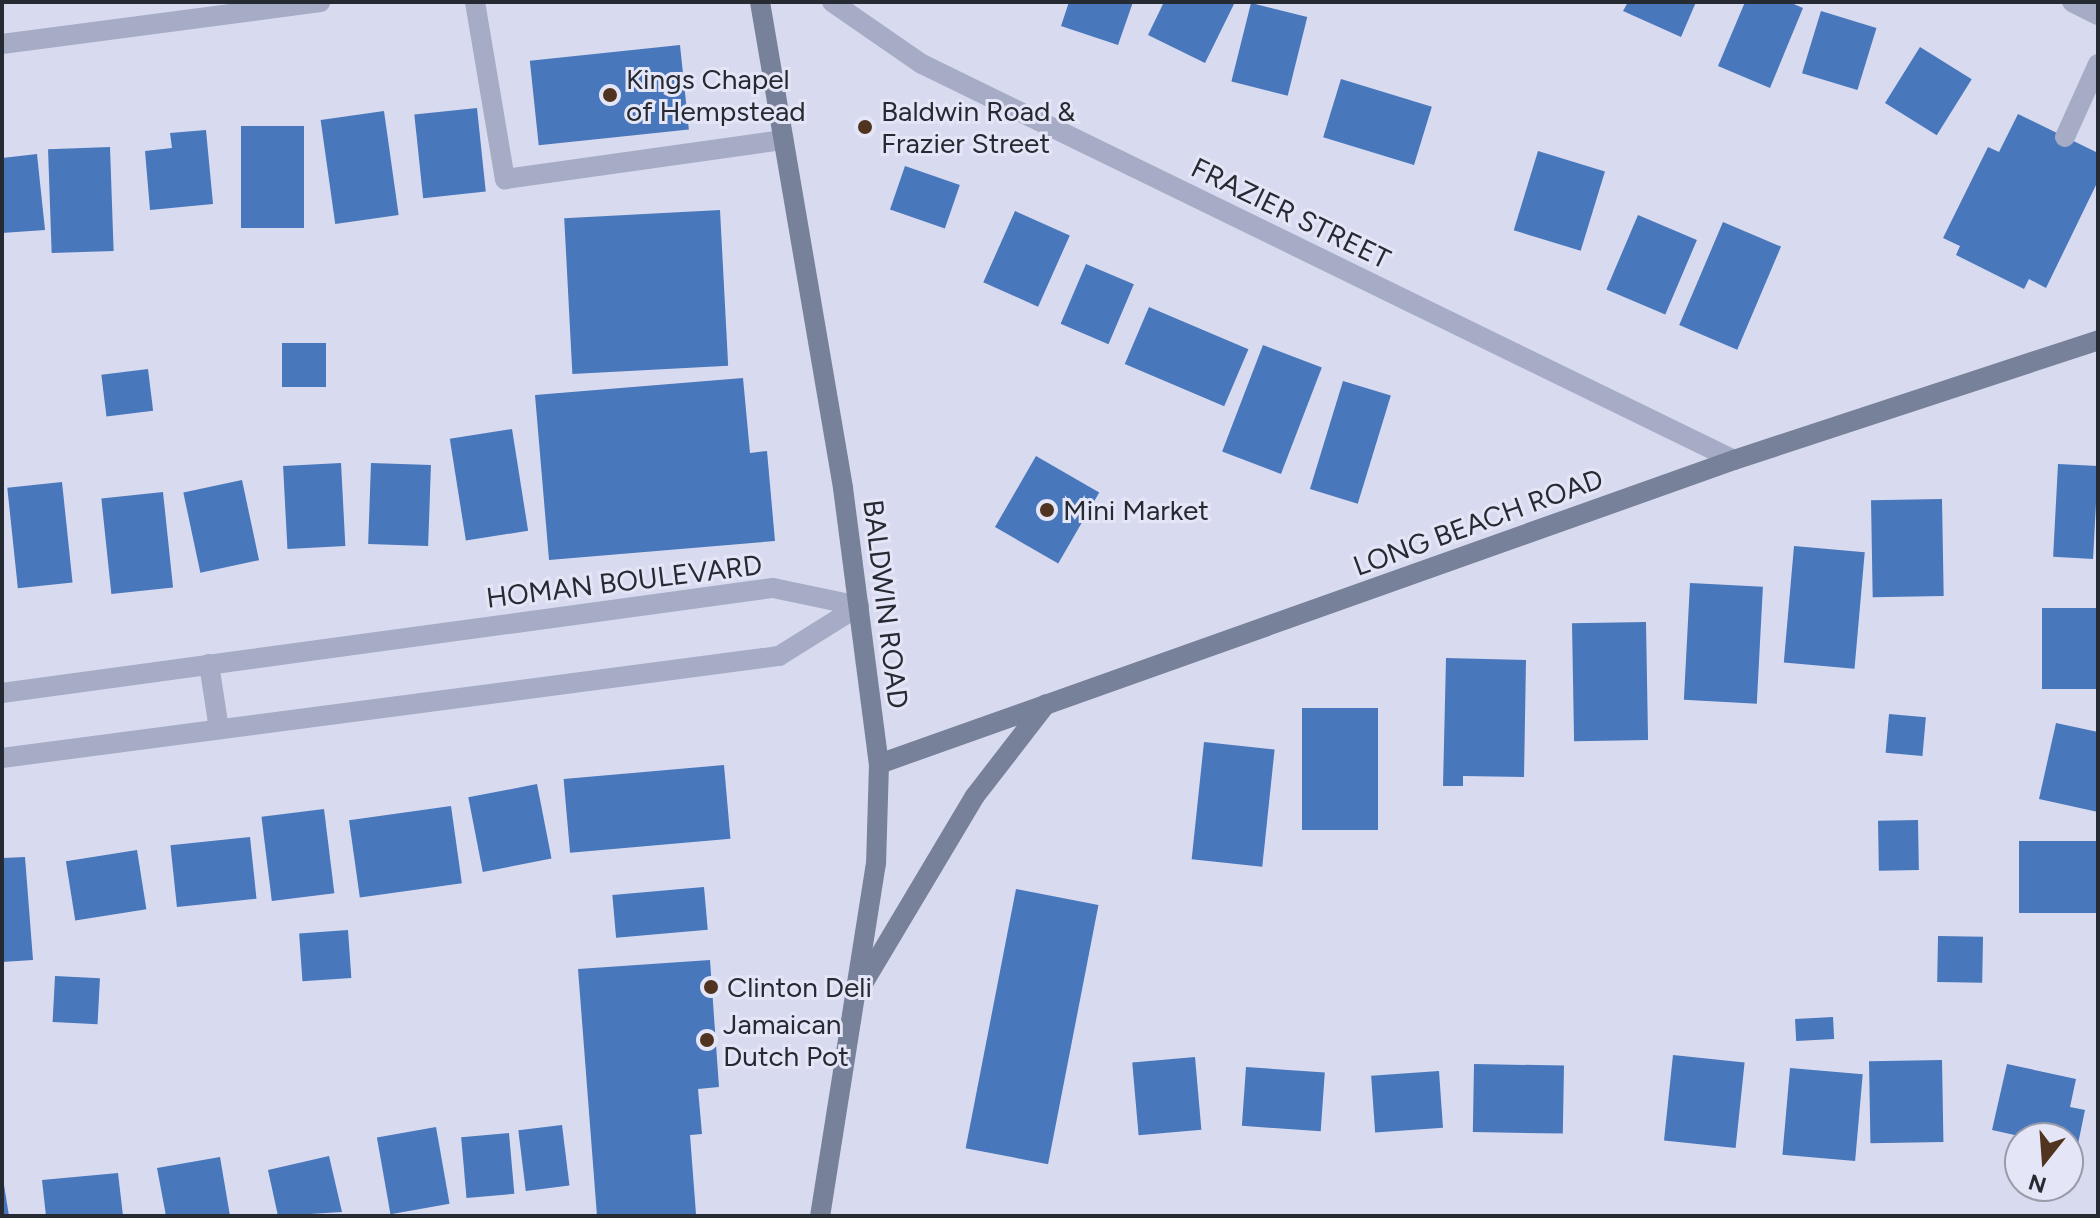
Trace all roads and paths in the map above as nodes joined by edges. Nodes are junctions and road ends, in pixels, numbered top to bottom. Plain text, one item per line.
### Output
1 (320, 2) edge
2 (475, 2) edge
3 (760, 2) edge
4 (832, 2) edge
5 (2072, 2) edge
6 (2098, 15) edge
7 (2, 44) edge
8 (2098, 64) edge
9 (2065, 137) dead end
10 (783, 140) junction
11 (2098, 340) edge
12 (1734, 460) junction
13 (859, 606) junction
14 (209, 664) junction
15 (2, 693) edge
16 (1046, 704) junction
17 (219, 729) junction
18 (2, 758) edge
19 (879, 764) junction
20 (854, 998) junction
21 (820, 1216) edge

1 - 7 street
2 - 10 street
3 - 10 main road, BALDWIN ROAD
4 - 12 street, FRAZIER STREET
5 - 6 street
8 - 9 street
10 - 13 main road, BALDWIN ROAD
11 - 12 main road, LONG BEACH ROAD
12 - 16 main road, LONG BEACH ROAD
13 - 14 street, HOMAN BOULEVARD
13 - 17 street
13 - 19 main road, BALDWIN ROAD
14 - 15 street, HOMAN BOULEVARD
14 - 17 street
16 - 19 main road, LONG BEACH ROAD
16 - 20 main road
17 - 18 street
19 - 20 main road, BALDWIN ROAD
20 - 21 main road, BALDWIN ROAD

